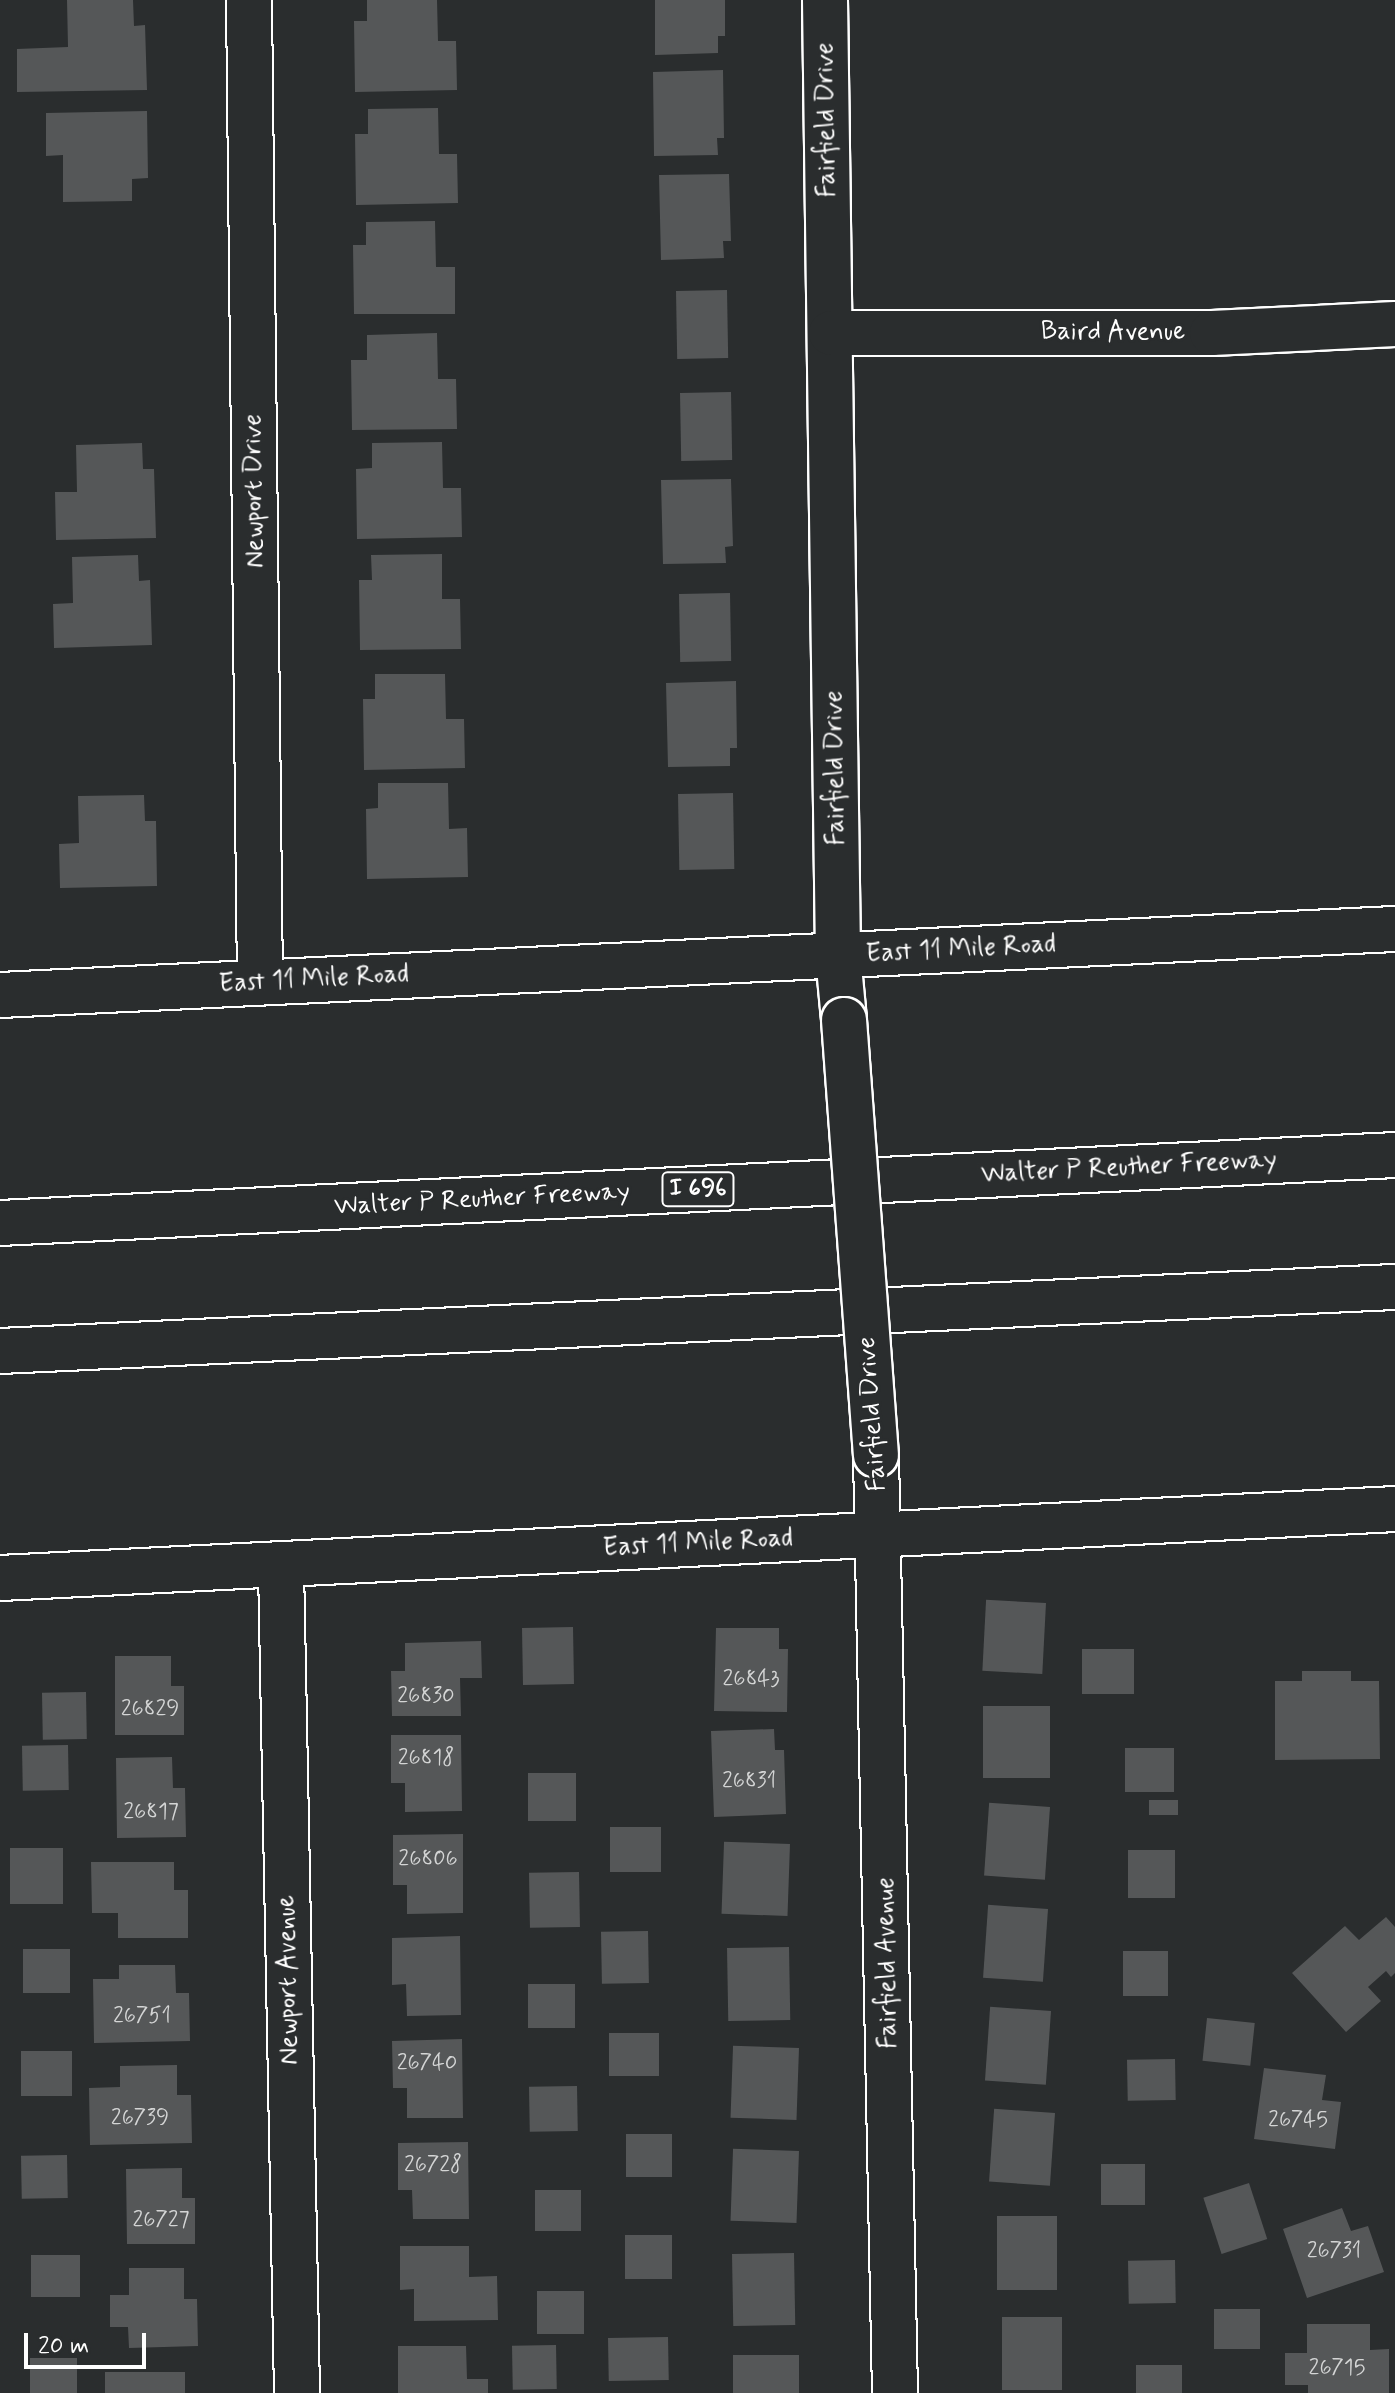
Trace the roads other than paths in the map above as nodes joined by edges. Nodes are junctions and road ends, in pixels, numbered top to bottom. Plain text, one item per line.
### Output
1 (249, 0) edge
2 (825, 0) edge
3 (1395, 324) edge
4 (831, 333) junction
5 (1395, 929) edge
6 (838, 956) junction
7 (260, 982) junction
8 (0, 995) edge
9 (1395, 1155) edge
10 (0, 1223) edge
11 (1395, 1287) edge
12 (0, 1351) edge
13 (1395, 1509) edge
14 (881, 1534) junction
15 (281, 1567) junction
16 (0, 1578) edge
17 (297, 2393) edge
18 (895, 2393) edge

1 - 7 main road, Newport Drive
2 - 4 main road, Fairfield Drive
3 - 4 main road, Baird Avenue
4 - 6 main road, Fairfield Drive
5 - 6 main road, East 11 Mile Road
6 - 7 main road, East 11 Mile Road
6 - 14 main road, Fairfield Drive, bridge
7 - 8 main road, East 11 Mile Road
9 - 10 main road, Walter P Reuther Freeway / I 696
11 - 12 main road
13 - 14 main road, East 11 Mile Road
14 - 15 main road, East 11 Mile Road
14 - 18 main road, Fairfield Avenue
15 - 16 main road, East 11 Mile Road
15 - 17 main road, Newport Avenue

